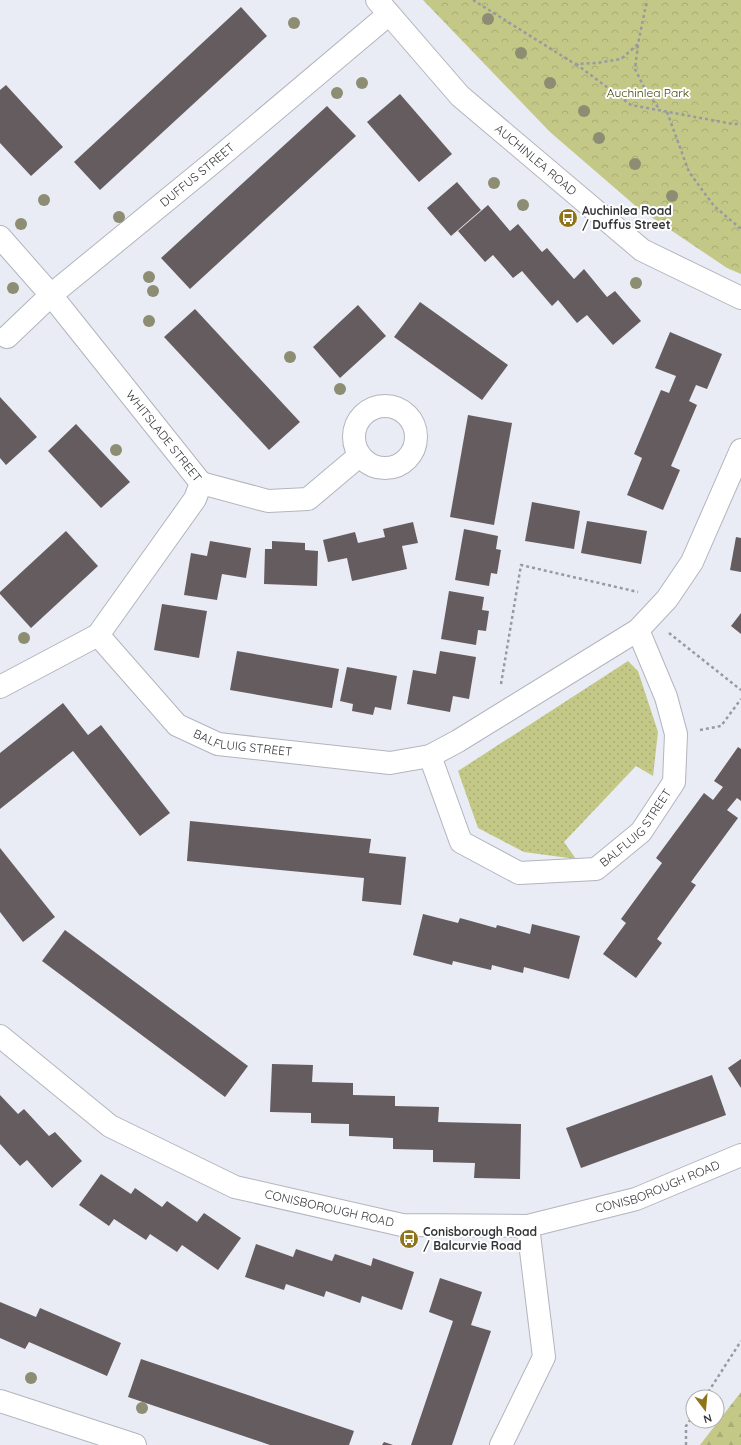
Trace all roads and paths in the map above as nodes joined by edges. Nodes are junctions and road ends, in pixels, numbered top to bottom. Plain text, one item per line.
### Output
1 (474, 0) edge
2 (647, 0) edge
3 (383, 7) edge
4 (638, 44) junction
5 (575, 64) junction
6 (660, 110) junction
7 (666, 112) junction
8 (741, 124) edge
9 (741, 229) edge
10 (0, 237) edge
11 (51, 295) junction
12 (741, 298) edge
13 (7, 338) dead end
14 (741, 450) edge
15 (360, 456) dead end
16 (201, 483) junction
17 (667, 599) junction
18 (644, 624) junction
19 (98, 635) junction
20 (0, 687) edge
21 (741, 690) edge
22 (741, 699) edge
23 (495, 718) junction
24 (676, 734) junction
25 (430, 756) junction
26 (0, 1036) edge
27 (741, 1155) edge
28 (528, 1226) junction
29 (741, 1340) edge
30 (710, 1389) edge
31 (0, 1401) edge
32 (686, 1429) edge
33 (135, 1445) edge
34 (501, 1445) edge
35 (686, 1445) edge

1 - 5 path
2 - 4 path
3 - 11 street, DUFFUS STREET
3 - 12 street, AUCHINLEA ROAD
4 - 5 path
4 - 6 path
5 - 6 path
6 - 7 path
7 - 8 path
7 - 9 path
10 - 11 street, WHITSLADE STREET
11 - 13 street, DUFFUS STREET
11 - 16 street, WHITSLADE STREET
14 - 17 street, BALFLUIG STREET
15 - 16 street
16 - 19 street, WHITSLADE STREET
17 - 18 street, BALFLUIG STREET
17 - 23 path
18 - 21 path
18 - 23 street, BALFLUIG STREET
18 - 24 street, BALFLUIG STREET
19 - 20 street, WHITSLADE STREET
19 - 25 street, BALFLUIG STREET
22 - 24 path
23 - 25 street, BALFLUIG STREET
24 - 25 street, BALFLUIG STREET
26 - 28 street, CONISBOROUGH ROAD
27 - 28 street, CONISBOROUGH ROAD
28 - 34 street
29 - 30 path
31 - 33 street
32 - 35 path

